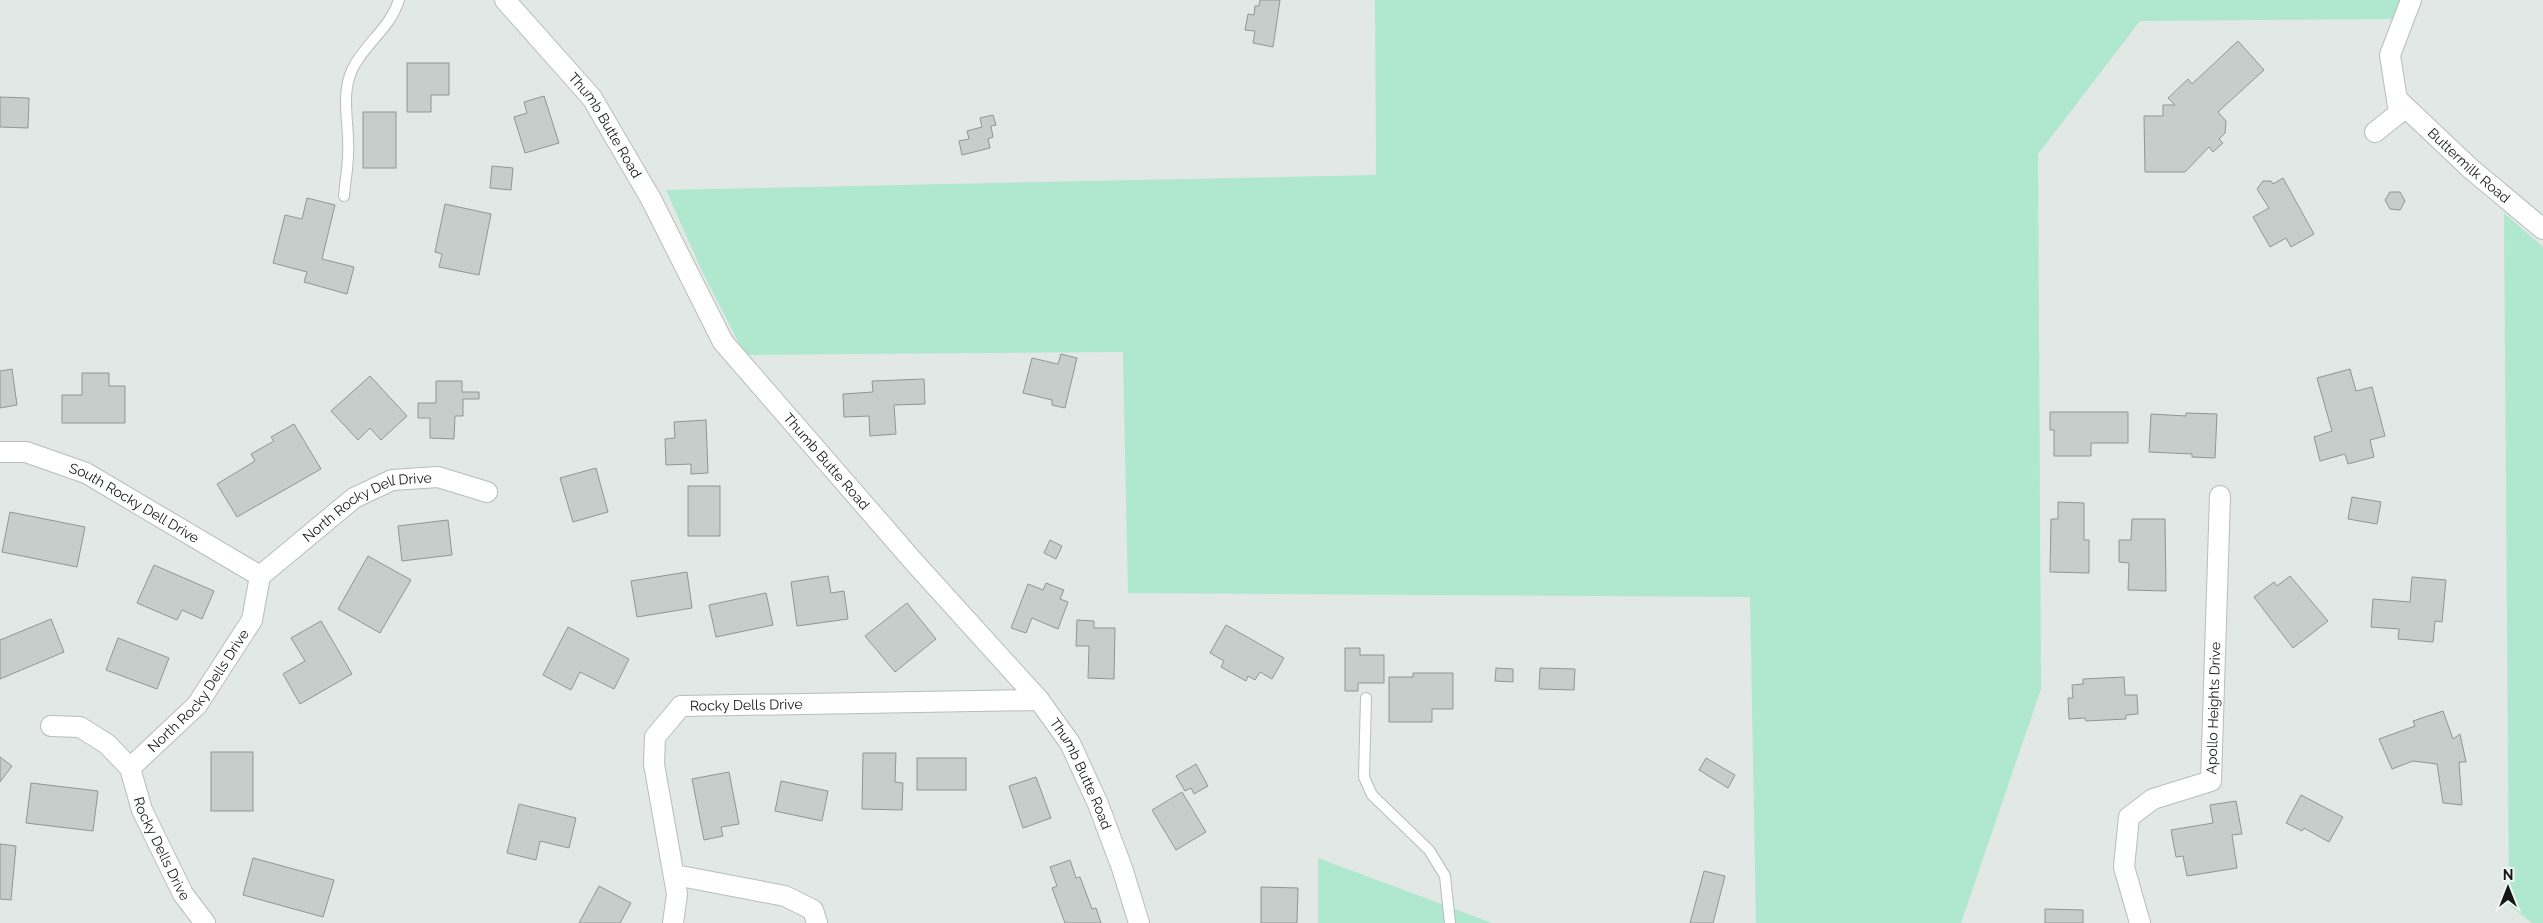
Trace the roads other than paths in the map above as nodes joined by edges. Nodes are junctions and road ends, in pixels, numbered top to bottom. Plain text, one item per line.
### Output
1 (399, 0) edge
2 (505, 0) edge
3 (2411, 0) edge
4 (2397, 99) junction
5 (2375, 132) dead end
6 (344, 196) dead end
7 (2543, 229) edge
8 (0, 452) edge
9 (487, 492) dead end
10 (2220, 496) dead end
11 (260, 576) junction
12 (1366, 698) dead end
13 (1039, 700) junction
14 (51, 726) dead end
15 (130, 768) junction
16 (675, 875) junction
17 (205, 923) edge
18 (673, 923) edge
19 (817, 923) edge
20 (1139, 923) edge
21 (1450, 923) edge
22 (2140, 923) edge

1 - 6 lane
2 - 13 street, Thumb Butte Road
3 - 4 street
4 - 5 street
4 - 7 street, Buttermilk Road
8 - 11 street, South Rocky Dell Drive
9 - 11 street, North Rocky Dell Drive
10 - 22 street, Apollo Heights Drive
11 - 15 street, North Rocky Dells Drive
12 - 21 lane
13 - 16 street, Rocky Dells Drive
13 - 20 street, Thumb Butte Road
14 - 15 street
15 - 17 street, Rocky Dells Drive
16 - 18 street, Rocky Dells Drive
16 - 19 street

